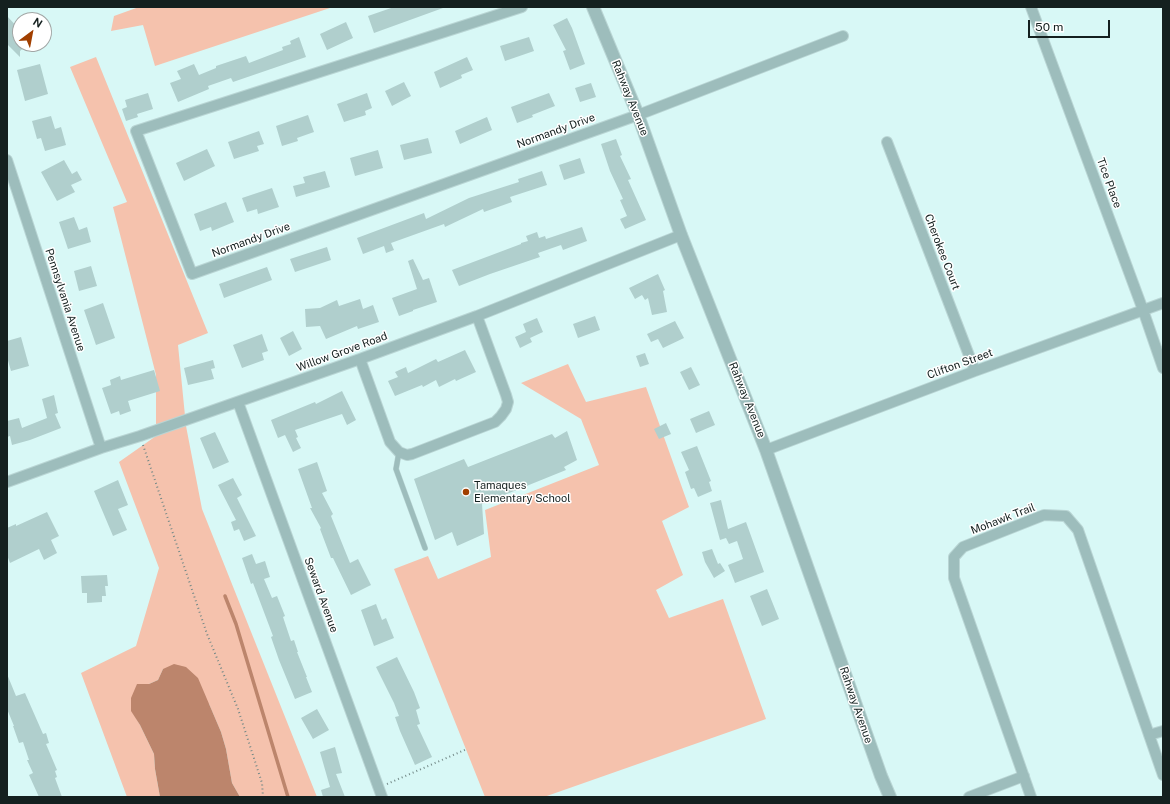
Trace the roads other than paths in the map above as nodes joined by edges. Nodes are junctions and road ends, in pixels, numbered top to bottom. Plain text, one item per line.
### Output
1 (522, 7) edge
2 (593, 7) edge
3 (1031, 7) edge
4 (843, 36) dead end
5 (638, 115) junction
6 (887, 142) dead end
7 (7, 160) edge
8 (681, 234) junction
9 (1163, 303) edge
10 (1143, 310) junction
11 (477, 316) junction
12 (360, 359) junction
13 (1163, 368) edge
14 (975, 372) junction
15 (238, 402) junction
16 (101, 448) junction
17 (766, 450) junction
18 (399, 452) junction
19 (7, 482) edge
20 (425, 548) dead end
21 (1163, 731) edge
22 (1149, 735) junction
23 (1163, 775) edge
24 (1024, 776) junction
25 (380, 794) edge
26 (389, 797) edge
27 (890, 797) edge
28 (969, 797) edge
29 (1031, 797) edge

1 - 5 street, Normandy Drive
2 - 5 street, Rahway Avenue
3 - 10 street, Tice Place
4 - 5 street, Normandy Drive
5 - 8 street, Rahway Avenue
6 - 14 street, Cherokee Court
7 - 16 street, Pennsylvania Avenue
8 - 11 street, Willow Grove Road
8 - 17 street, Rahway Avenue
9 - 10 street, Clifton Street
10 - 13 street, Tice Place
10 - 14 street, Clifton Street
11 - 12 street, Willow Grove Road
11 - 18 street
12 - 15 street, Willow Grove Road
12 - 18 street
14 - 17 street, Clifton Street
15 - 16 street, Willow Grove Road
15 - 25 street, Seward Avenue
16 - 19 street, Willow Grove Road
17 - 27 street, Rahway Avenue
18 - 20 lane
21 - 22 street
22 - 23 street, Mohawk Trail
22 - 24 street, Mohawk Trail
24 - 28 street
24 - 29 street, Mohawk Trail
25 - 26 street

